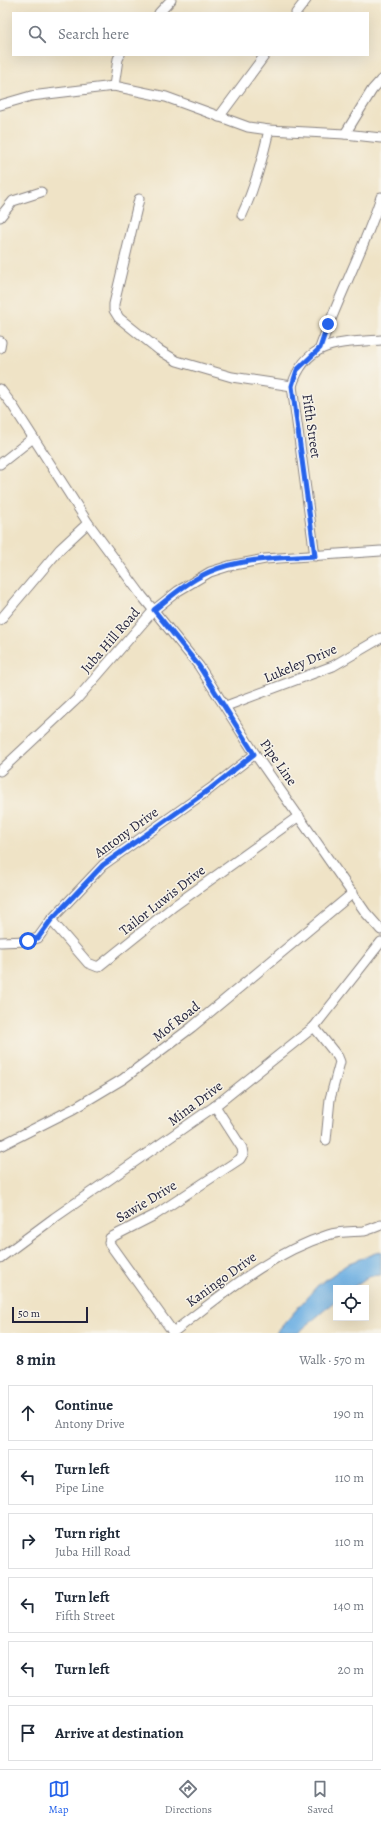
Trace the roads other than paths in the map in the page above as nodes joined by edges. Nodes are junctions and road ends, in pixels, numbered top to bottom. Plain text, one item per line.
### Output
1 (171, 0) edge
2 (306, 0) edge
3 (160, 12) edge
4 (297, 12) edge
5 (120, 56) edge
6 (264, 56) edge
7 (381, 80) edge
8 (114, 86) junction
9 (0, 105) edge
10 (219, 117) junction
11 (269, 130) junction
12 (345, 134) junction
13 (381, 138) edge
14 (41, 192) dead end
15 (381, 197) edge
16 (139, 199) dead end
17 (242, 215) dead end
18 (0, 217) edge
19 (381, 340) edge
20 (0, 341) edge
21 (0, 348) edge
22 (320, 348) junction
23 (292, 386) junction
24 (0, 389) edge
25 (33, 438) junction
26 (0, 464) edge
27 (88, 523) junction
28 (381, 551) edge
29 (315, 556) junction
30 (154, 610) junction
31 (0, 620) edge
32 (381, 638) edge
33 (226, 706) junction
34 (254, 754) junction
35 (0, 771) edge
36 (299, 816) junction
37 (353, 893) junction
38 (51, 920) junction
39 (381, 930) edge
40 (0, 942) edge
41 (381, 942) edge
42 (314, 1026) junction
43 (215, 1106) junction
44 (326, 1140) dead end
45 (0, 1146) edge
46 (381, 1224) edge
47 (0, 1258) edge
48 (172, 1333) edge

1 - 3 street
2 - 4 street
5 - 8 street
6 - 10 street
7 - 12 street
8 - 9 street
8 - 10 street
10 - 11 street
11 - 12 street
11 - 17 street
12 - 13 street
14 - 18 street
15 - 22 street
16 - 23 street
19 - 22 street
20 - 21 street
22 - 23 street, Fifth Street
23 - 29 street, Fifth Street
24 - 25 street, Pipe Line
25 - 26 street
25 - 27 street, Pipe Line
27 - 30 street, Pipe Line
27 - 31 street
28 - 29 street, Juba Hill Road
29 - 30 street, Juba Hill Road
30 - 33 street, Pipe Line
30 - 35 street, Juba Hill Road
32 - 33 street, Lukeley Drive
33 - 34 street, Pipe Line
34 - 36 street, Pipe Line
34 - 38 street, Antony Drive
36 - 37 street, Pipe Line
36 - 38 street, Tailor Luwis Drive
37 - 39 street, Pipe Line
37 - 45 street, Mof Road
38 - 40 street, Antony Drive
41 - 42 street, Mina Drive
42 - 43 street, Mina Drive
42 - 44 street
43 - 47 street, Mina Drive
43 - 48 street, Sawie Drive
46 - 48 street, Kaningo Drive

